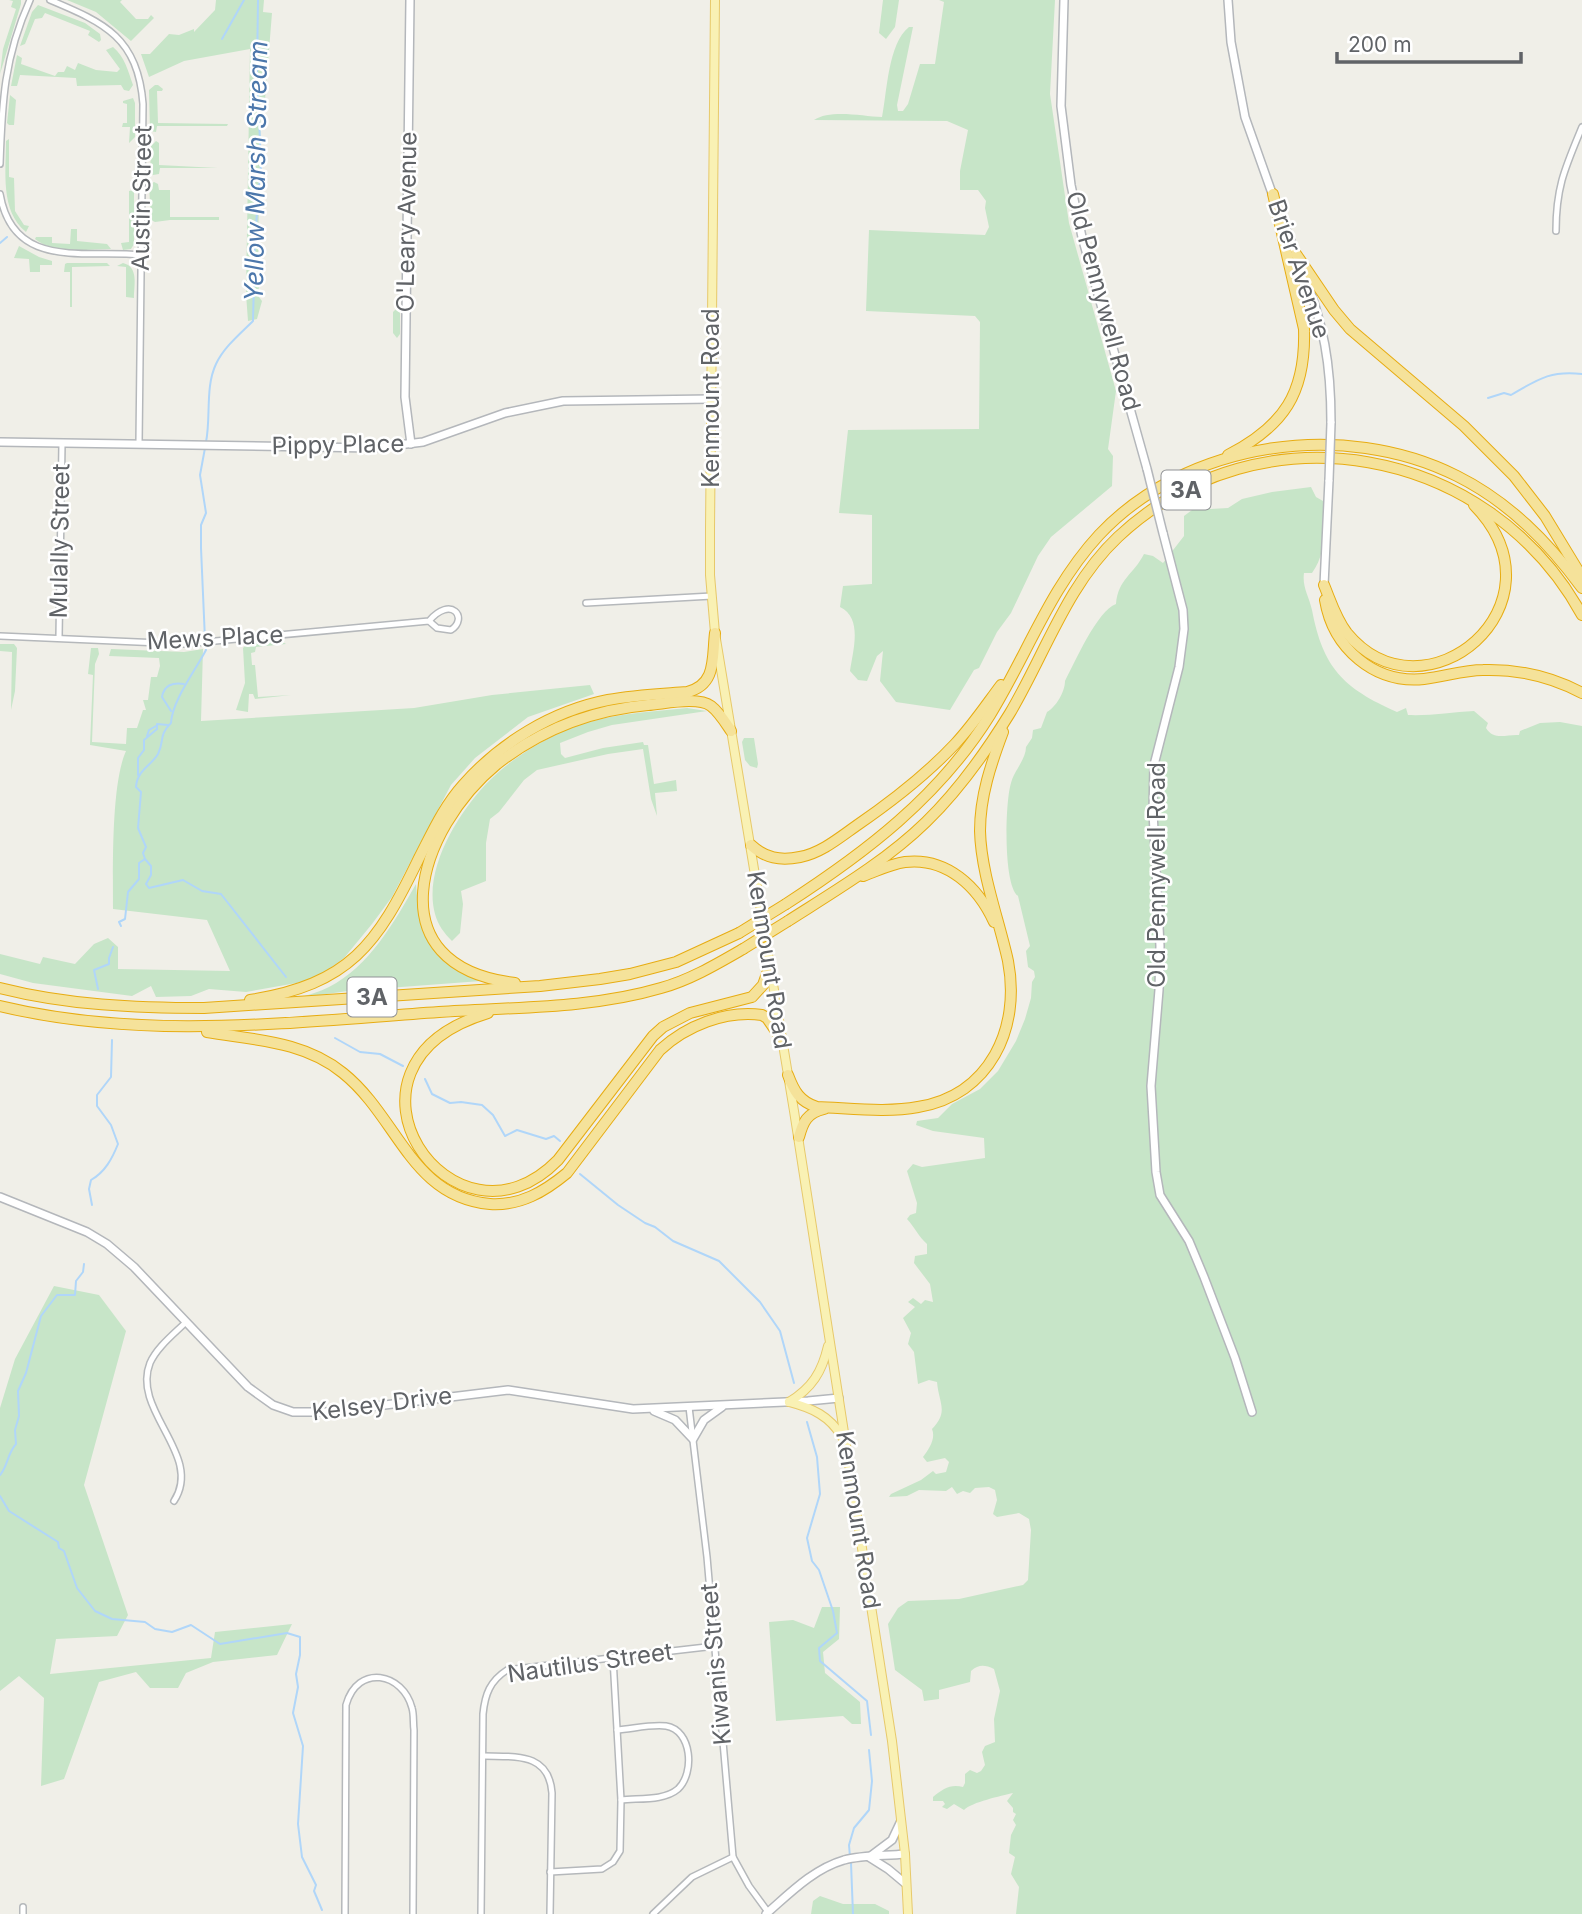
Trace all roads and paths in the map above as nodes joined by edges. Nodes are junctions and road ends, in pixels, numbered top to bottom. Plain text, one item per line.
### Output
1 (30, 0) edge
2 (50, 0) edge
3 (410, 0) edge
4 (715, 0) edge
5 (1064, 0) edge
6 (1228, 0) edge
7 (1582, 128) edge
8 (0, 164) edge
9 (0, 194) edge
10 (1273, 194) junction
11 (1556, 231) dead end
12 (1296, 254) junction
13 (141, 255) junction
14 (712, 399) junction
15 (0, 442) edge
16 (62, 443) junction
17 (139, 443) junction
18 (411, 444) junction
19 (1203, 467) junction
20 (1461, 494) junction
21 (1582, 577) edge
22 (1324, 585) junction
23 (1582, 588) edge
24 (712, 596) junction
25 (586, 603) dead end
26 (1582, 615) edge
27 (429, 621) junction
28 (715, 633) junction
29 (0, 636) edge
30 (59, 638) junction
31 (1025, 650) junction
32 (1582, 693) edge
33 (1012, 709) junction
34 (731, 731) junction
35 (751, 845) junction
36 (853, 880) junction
37 (1005, 949) junction
38 (770, 965) junction
39 (540, 986) junction
40 (0, 988) edge
41 (0, 1006) edge
42 (204, 1008) junction
43 (505, 1008) junction
44 (186, 1028) junction
45 (782, 1040) junction
46 (788, 1075) junction
47 (837, 1108) junction
48 (799, 1138) junction
49 (0, 1197) edge
50 (186, 1322) junction
51 (830, 1339) junction
52 (839, 1398) junction
53 (789, 1402) junction
54 (725, 1405) junction
55 (689, 1407) junction
56 (650, 1409) junction
57 (1252, 1412) dead end
58 (693, 1438) junction
59 (846, 1442) junction
60 (174, 1501) dead end
61 (715, 1646) junction
62 (613, 1658) junction
63 (617, 1730) junction
64 (484, 1756) junction
65 (621, 1800) junction
66 (901, 1821) junction
67 (905, 1854) junction
68 (733, 1857) junction
69 (869, 1857) junction
70 (550, 1872) junction
71 (906, 1884) junction
72 (767, 1913) edge
73 (345, 1914) edge
74 (413, 1914) edge
75 (481, 1914) edge
76 (550, 1914) edge
77 (653, 1914) edge
78 (908, 1914) edge

1 - 8 street
2 - 13 street, Austin Street
3 - 18 street, O'Leary Avenue
4 - 14 main road, Kenmount Road
5 - 57 street, Old Pennywell Road, bridge
6 - 10 street, Brier Avenue
7 - 11 street
9 - 13 street
10 - 12 street, Brier Avenue
10 - 19 highway
12 - 21 highway
12 - 22 street, Brier Avenue, bridge
13 - 17 street, Austin Street
14 - 18 street, Pippy Place
14 - 24 main road, Kenmount Road
15 - 16 street, Pippy Place
16 - 17 street, Pippy Place
16 - 30 street, Mulally Street
17 - 18 street, Pippy Place
19 - 23 highway, 3A
19 - 31 highway, 3A
20 - 22 highway
20 - 26 highway, 3A
20 - 33 highway, 3A
22 - 32 highway
24 - 25 street
24 - 28 main road, Kenmount Road
27 - 27 street, Mews Place
27 - 30 street, Mews Place
28 - 34 main road, Kenmount Road
28 - 42 highway
29 - 30 street, Mews Place
31 - 35 highway
31 - 39 highway, 3A, bridge
33 - 36 highway, 3A
33 - 37 highway
34 - 35 main road, Kenmount Road
34 - 39 highway
35 - 38 main road, Kenmount Road
36 - 37 highway
36 - 43 highway, 3A, bridge
37 - 47 highway
38 - 43 highway
38 - 45 main road, Kenmount Road
39 - 42 highway, 3A
40 - 42 highway, 3A
41 - 44 highway, 3A
43 - 44 highway, 3A
44 - 45 highway
45 - 46 main road, Kenmount Road
46 - 47 highway
46 - 48 main road, Kenmount Road
47 - 48 highway
48 - 51 main road, Kenmount Road
49 - 50 street, Kelsey Drive
50 - 56 street, Kelsey Drive
50 - 60 street
51 - 52 main road, Kenmount Road
51 - 53 main road
52 - 53 street, Kelsey Drive
52 - 59 main road, Kenmount Road
53 - 54 street, Kelsey Drive
53 - 59 main road
54 - 55 street, Kelsey Drive
54 - 58 street
55 - 56 street, Kelsey Drive
55 - 58 street, Kiwanis Street
56 - 58 street
58 - 61 street, Kiwanis Street
59 - 66 main road, Kenmount Road
61 - 62 street, Nautilus Street
61 - 68 street, Kiwanis Street
62 - 63 street
62 - 64 street, Nautilus Street
63 - 65 street
63 - 65 street
64 - 70 street
64 - 75 street, Nautilus Street
65 - 70 street
66 - 67 main road, Kenmount Road
66 - 69 street
67 - 69 street
67 - 71 main road, Kenmount Road
68 - 72 street, Kiwanis Street
68 - 77 street
69 - 71 street
69 - 72 street
70 - 76 street
71 - 78 main road, Kenmount Road
73 - 74 street

